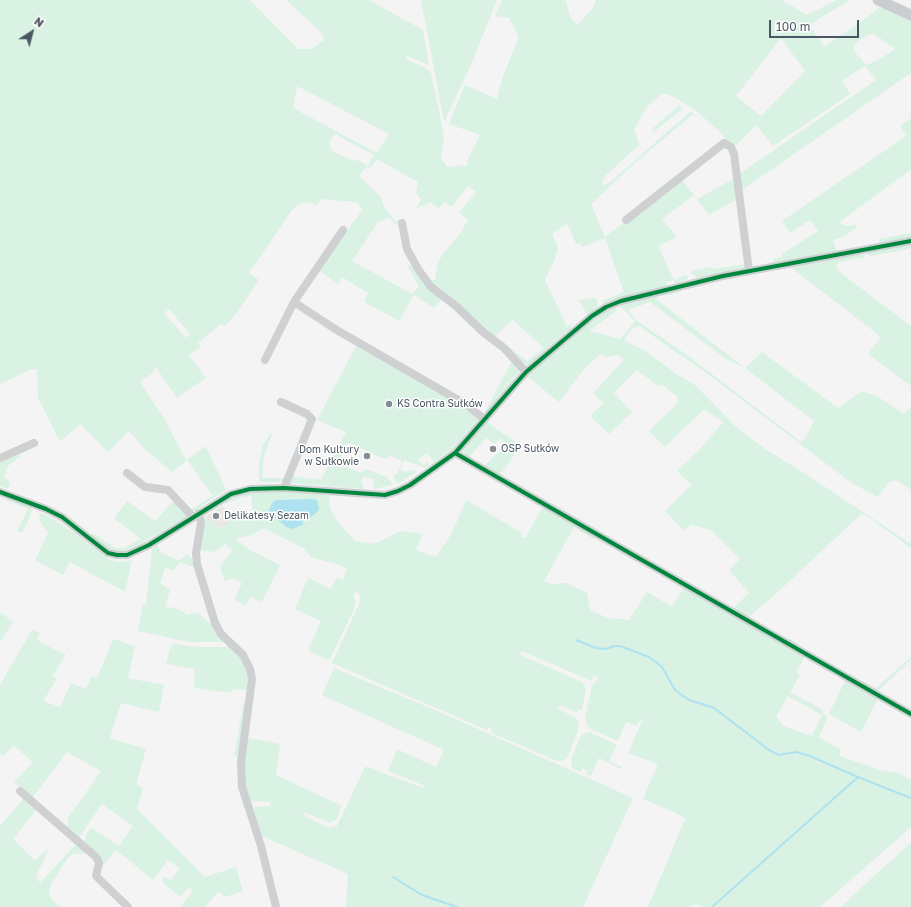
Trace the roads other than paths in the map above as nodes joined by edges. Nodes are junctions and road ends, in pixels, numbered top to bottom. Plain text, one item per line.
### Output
1 (878, 0) edge
2 (911, 15) edge
3 (626, 220) dead end
4 (402, 223) dead end
5 (343, 230) dead end
6 (911, 241) edge
7 (749, 271) junction
8 (294, 302) junction
9 (266, 360) dead end
10 (526, 372) junction
11 (281, 402) dead end
12 (484, 419) junction
13 (34, 443) dead end
14 (455, 453) junction
15 (0, 458) edge
16 (127, 473) dead end
17 (284, 488) junction
18 (0, 492) edge
19 (196, 515) junction
20 (911, 714) edge
21 (20, 791) dead end
22 (128, 907) edge
23 (276, 907) edge

1 - 2 main road
3 - 7 street
4 - 10 street
5 - 8 street
6 - 7 street
7 - 10 street
8 - 9 street
8 - 12 street
10 - 12 street
11 - 17 street
12 - 14 street
13 - 15 street
14 - 17 street
14 - 20 street
16 - 19 street
17 - 19 street
18 - 19 street
19 - 23 street
21 - 22 street

